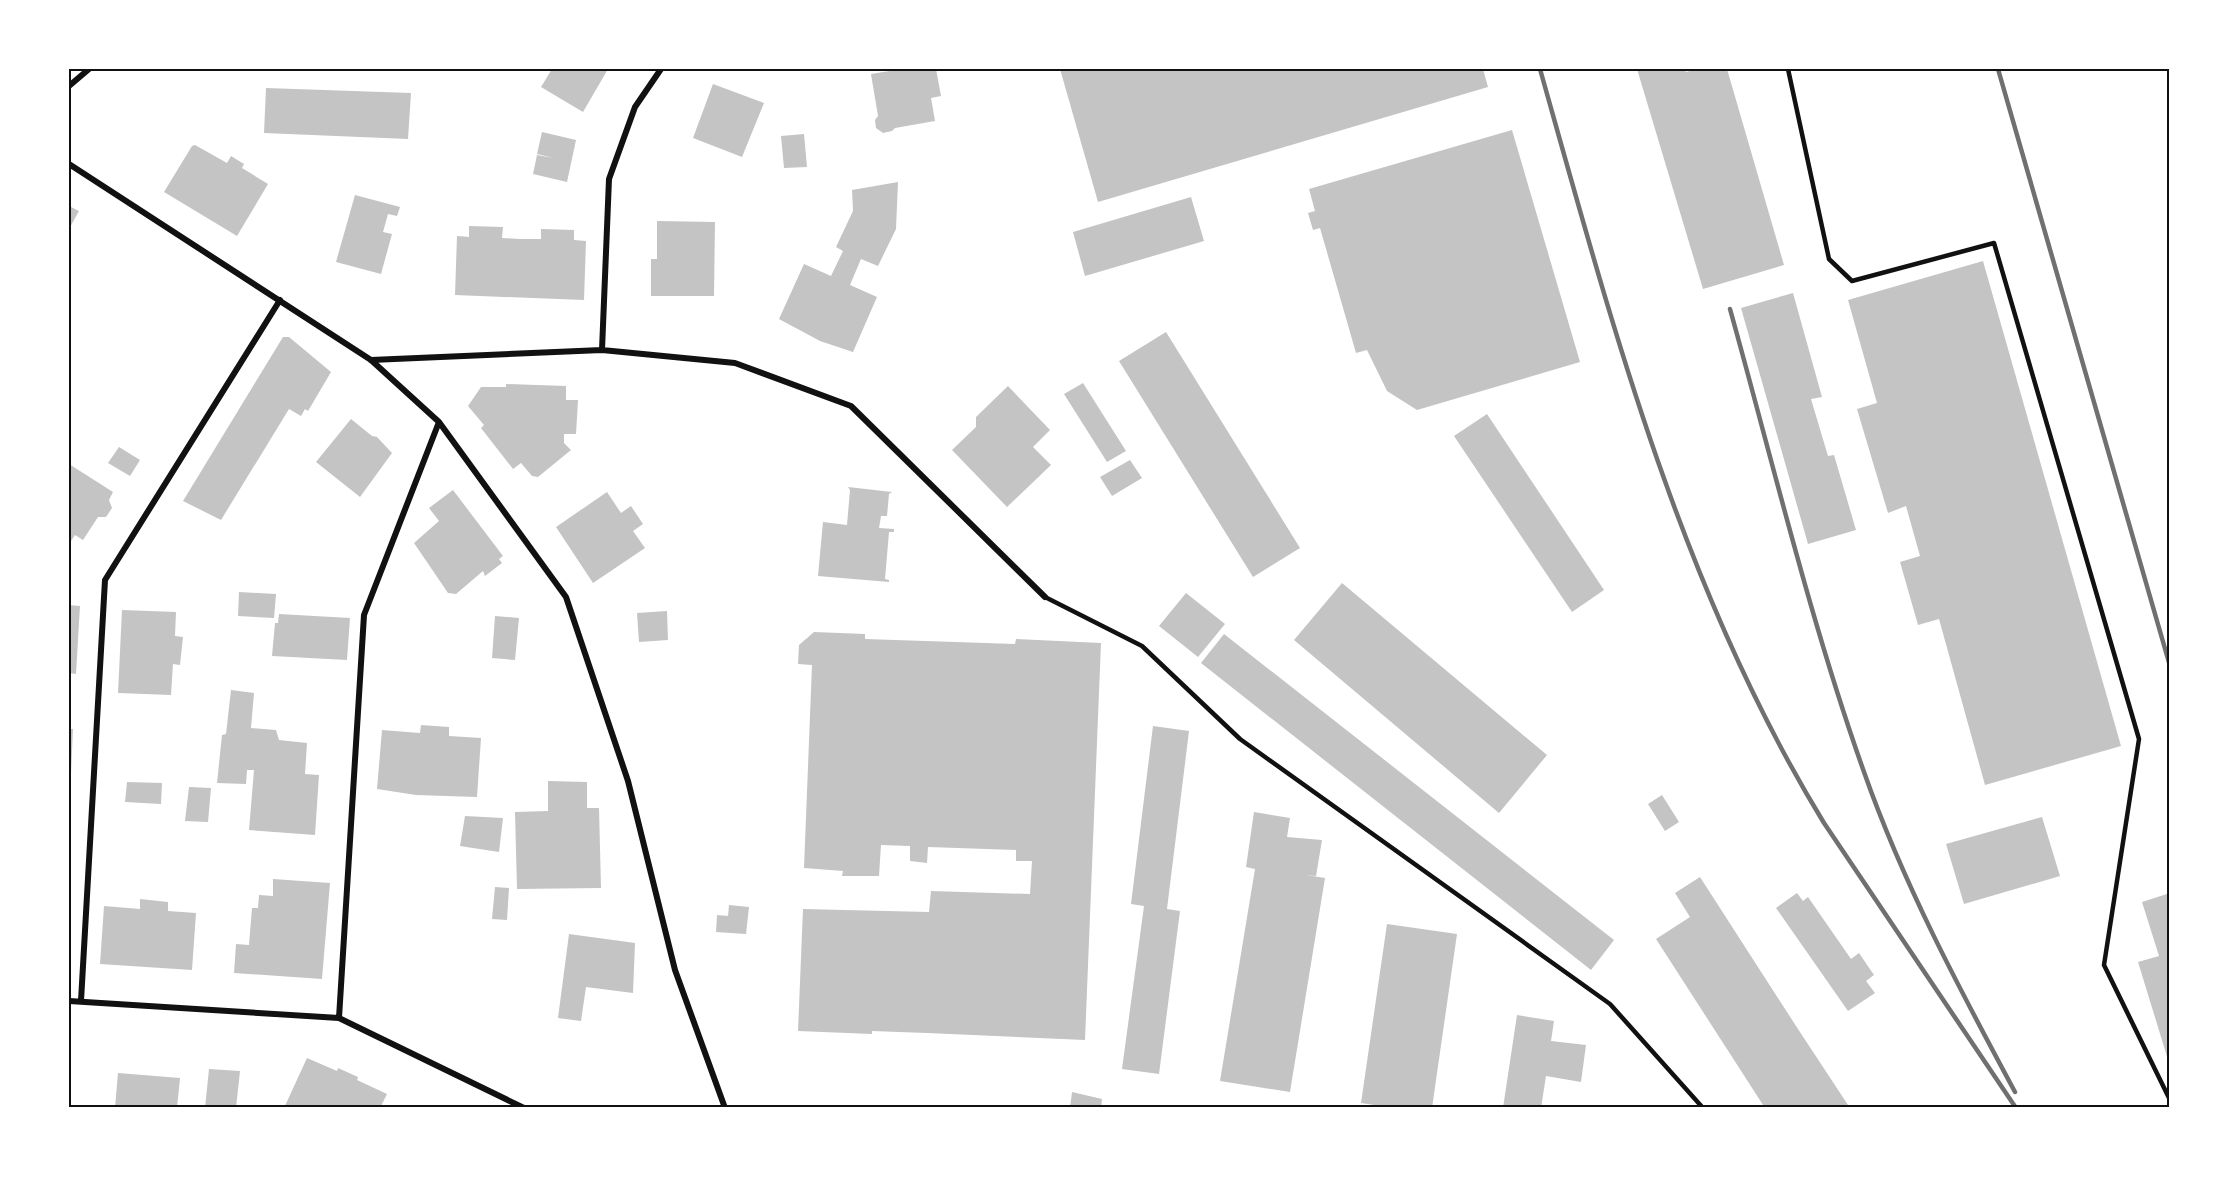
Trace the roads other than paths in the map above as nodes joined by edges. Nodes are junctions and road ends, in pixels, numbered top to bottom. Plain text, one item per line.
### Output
1 (89, 69) edge
2 (661, 69) edge
3 (1788, 69) edge
4 (69, 87) edge
5 (69, 164) edge
6 (280, 300) junction
7 (602, 350) junction
8 (371, 360) junction
9 (439, 422) junction
10 (1045, 597) joint
11 (69, 1001) edge
12 (81, 1001) junction
13 (339, 1018) junction
14 (2170, 1100) edge
15 (524, 1108) edge
16 (725, 1108) edge
17 (1703, 1108) edge

1 - 4 street
2 - 7 street
3 - 14 lane
5 - 6 street
6 - 8 street
6 - 12 street
7 - 8 street
7 - 10 street
8 - 9 street
9 - 13 street
9 - 16 street
10 - 17 lane
11 - 12 street
12 - 13 street
13 - 15 street

